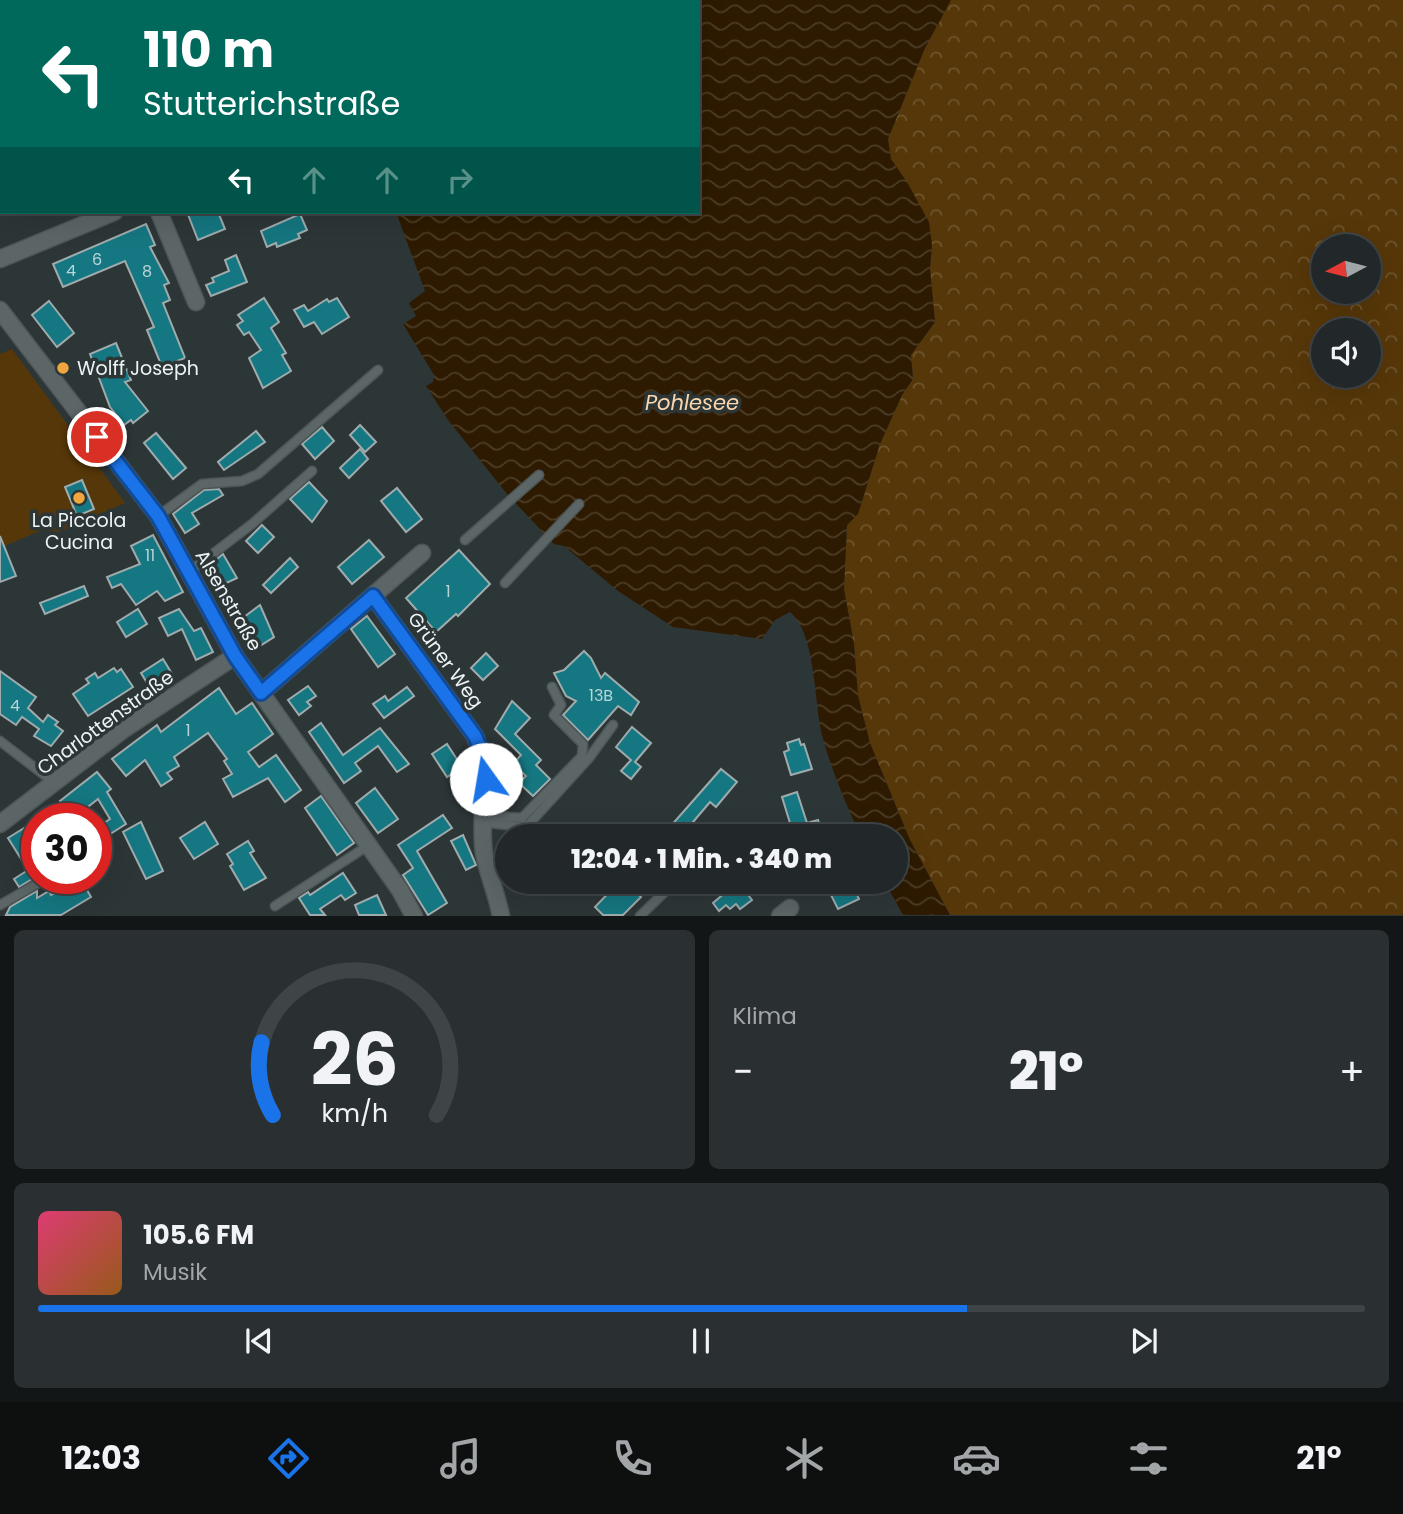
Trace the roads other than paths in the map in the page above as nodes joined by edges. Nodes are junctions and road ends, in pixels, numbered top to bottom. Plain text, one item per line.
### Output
1 (109, 214) edge
2 (160, 214) edge
3 (0, 258) edge
4 (196, 302) dead end
5 (0, 310) edge
6 (378, 370) dead end
7 (312, 471) dead end
8 (539, 475) dead end
9 (579, 504) dead end
10 (158, 516) junction
11 (466, 540) dead end
12 (422, 552) dead end
13 (189, 572) junction
14 (505, 583) dead end
15 (373, 596) junction
16 (235, 656) junction
17 (552, 687) dead end
18 (261, 693) junction
19 (613, 725) dead end
20 (0, 741) edge
21 (56, 784) junction
22 (483, 818) junction
23 (0, 824) edge
24 (369, 845) junction
25 (21, 893) edge
26 (662, 894) edge
27 (0, 905) edge
28 (275, 906) dead end
29 (414, 915) edge
30 (501, 915) edge
31 (640, 915) edge

1 - 3 street
2 - 4 street
5 - 10 street, Alsenstraße
6 - 10 lane
7 - 13 lane
8 - 11 lane
9 - 14 lane
10 - 13 street, Alsenstraße
12 - 15 street
13 - 16 street, Alsenstraße
15 - 18 street
15 - 22 street, Grüner Weg
16 - 18 street, Alsenstraße
16 - 21 street, Charlottenstraße
17 - 22 lane
18 - 24 street, Alsenstraße
19 - 22 lane
20 - 21 lane
21 - 23 street, Charlottenstraße
22 - 30 street, Grüner Weg
24 - 28 lane
24 - 29 street, Alsenstraße
25 - 27 lane
26 - 31 lane

